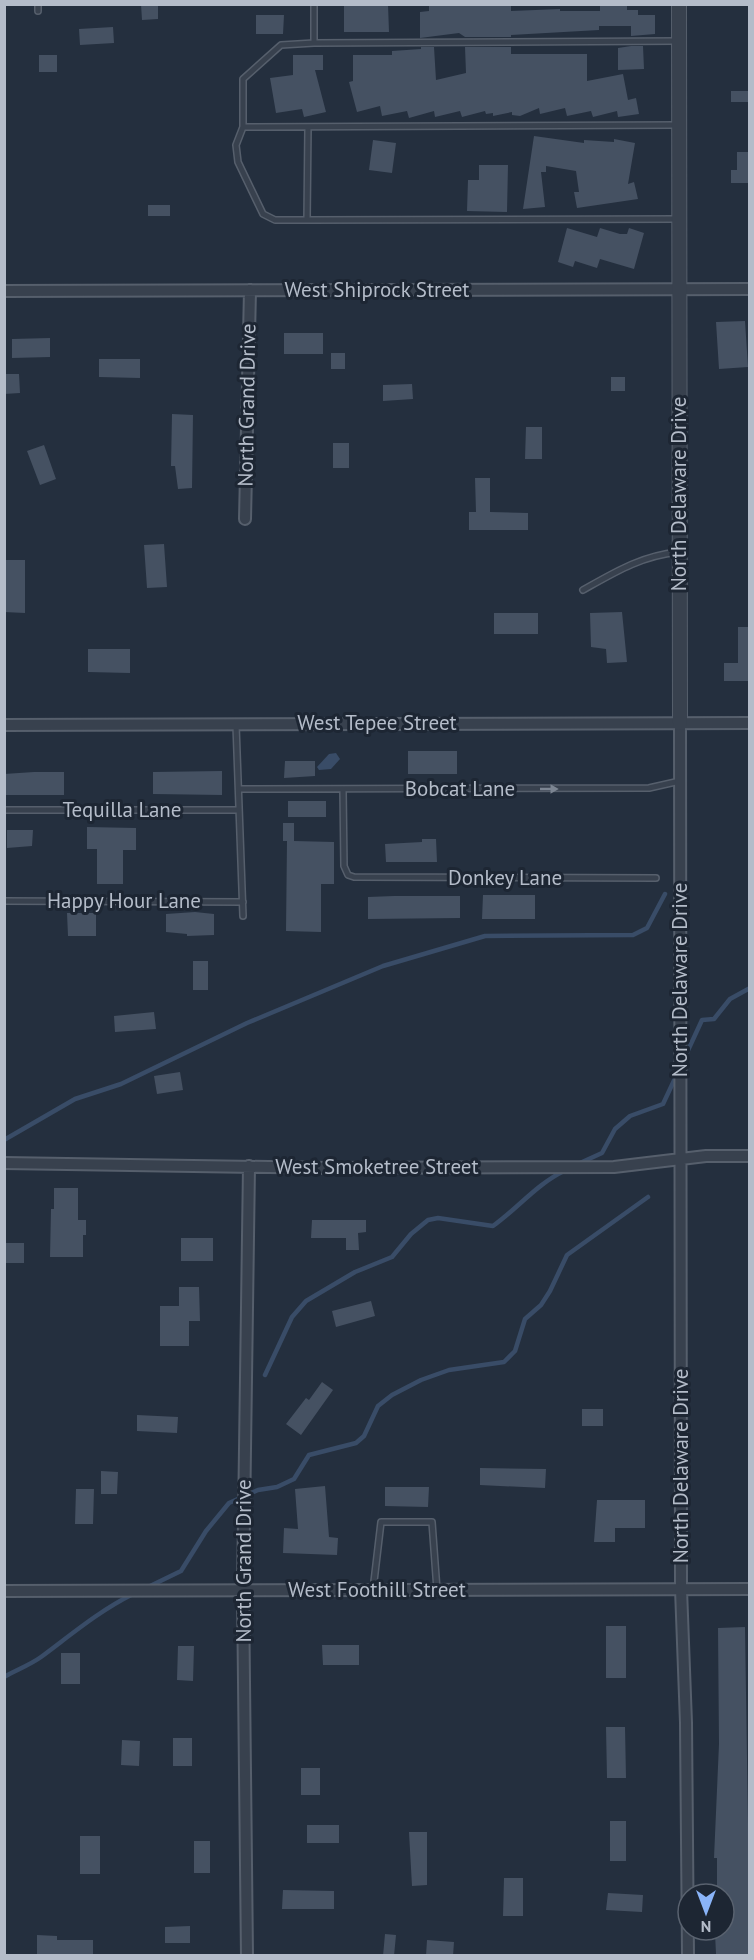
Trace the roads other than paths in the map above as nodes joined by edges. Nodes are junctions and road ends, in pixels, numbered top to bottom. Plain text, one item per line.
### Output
1 (314, 4) edge
2 (679, 4) edge
3 (679, 41) junction
4 (314, 43) junction
5 (679, 125) junction
6 (243, 127) junction
7 (308, 127) junction
8 (679, 219) junction
9 (307, 220) junction
10 (679, 289) junction
11 (750, 289) edge
12 (250, 290) junction
13 (4, 291) edge
14 (245, 519) dead end
15 (680, 552) junction
16 (584, 590) dead end
17 (236, 723) junction
18 (680, 723) junction
19 (750, 723) edge
20 (4, 724) edge
21 (680, 781) junction
22 (239, 789) junction
23 (343, 790) junction
24 (4, 810) edge
25 (239, 810) junction
26 (656, 878) dead end
27 (4, 901) edge
28 (243, 902) junction
29 (243, 916) dead end
30 (750, 1156) edge
31 (680, 1160) junction
32 (4, 1163) edge
33 (249, 1166) junction
34 (681, 1589) junction
35 (750, 1589) edge
36 (243, 1590) junction
37 (373, 1590) junction
38 (437, 1590) junction
39 (4, 1591) edge
40 (247, 1956) edge
41 (688, 1956) edge

1 - 4 lane
2 - 3 street, North Delaware Drive
3 - 4 lane
3 - 5 street, North Delaware Drive
4 - 6 lane
5 - 7 lane
5 - 8 street, North Delaware Drive
6 - 7 lane
6 - 9 lane
7 - 9 lane
8 - 9 lane
8 - 10 street, North Delaware Drive
10 - 11 street, West Shiprock Street
10 - 12 street, West Shiprock Street
10 - 15 street, North Delaware Drive
12 - 13 street, West Shiprock Street
12 - 14 street, North Grand Drive
15 - 16 lane
15 - 18 street, North Delaware Drive
17 - 18 street, West Tepee Street
17 - 20 street, West Tepee Street
17 - 22 lane
18 - 19 street, West Tepee Street
18 - 21 street, North Delaware Drive
23 -> 21 lane, Bobcat Lane
21 - 31 street, North Delaware Drive
22 - 23 lane, Bobcat Lane
22 - 25 lane
23 - 26 lane, Donkey Lane
24 - 25 lane, Tequilla Lane
25 - 28 lane
27 - 28 lane, Happy Hour Lane
28 - 29 lane
30 - 31 street, West Smoketree Street
31 - 33 street, West Smoketree Street
31 - 34 street, North Delaware Drive
32 - 33 street, West Smoketree Street
33 - 36 street, North Grand Drive
34 - 35 street, West Foothill Street
34 - 38 street, West Foothill Street
34 - 41 street, North Delaware Drive
36 - 37 street, West Foothill Street
36 - 39 street, West Foothill Street
36 - 40 street, North Grand Drive
37 - 38 street, West Foothill Street
37 - 38 lane

